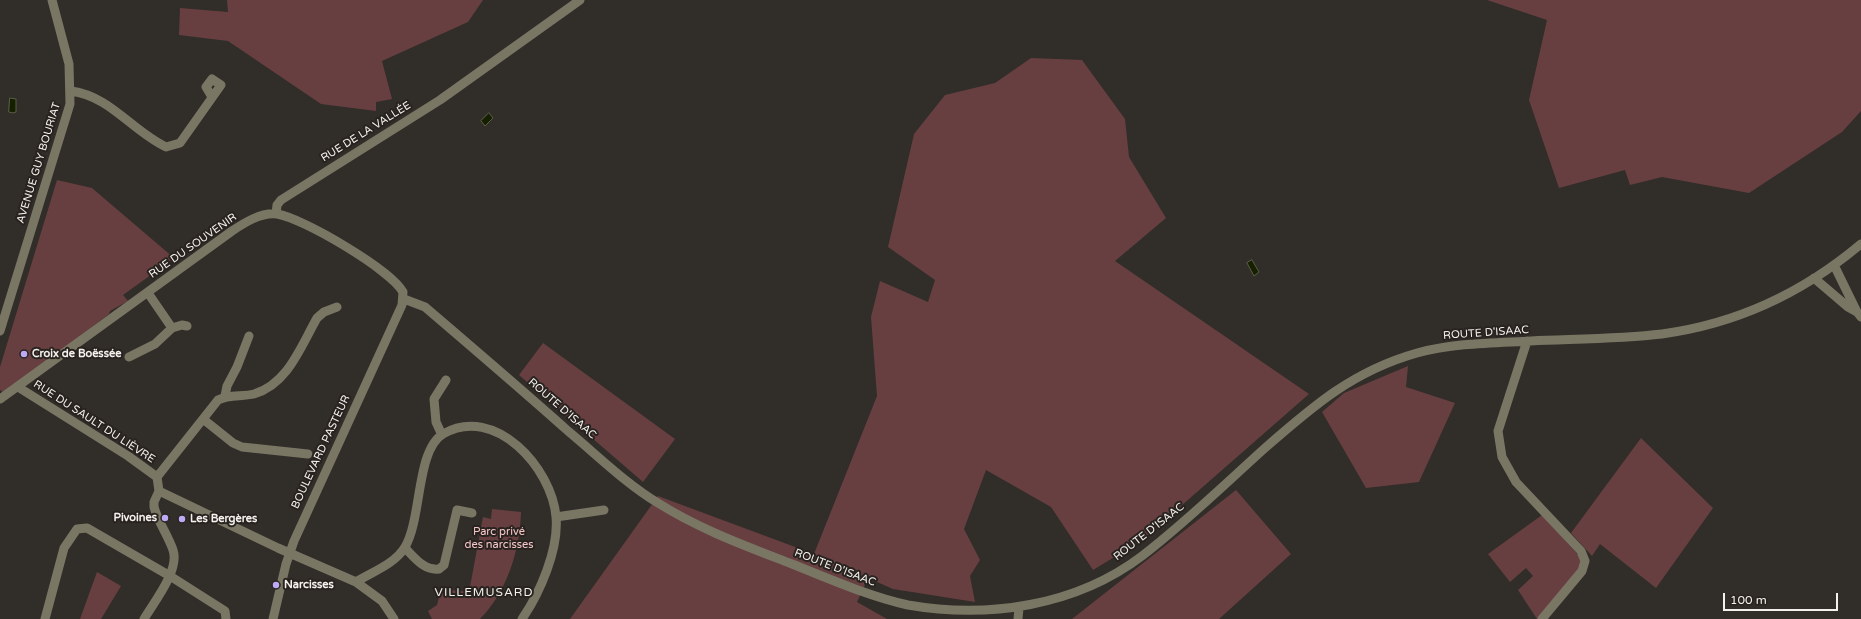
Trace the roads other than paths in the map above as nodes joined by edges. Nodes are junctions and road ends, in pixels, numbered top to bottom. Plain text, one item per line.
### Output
1 (52, 0) edge
2 (580, 0) edge
3 (71, 92) junction
4 (212, 97) dead end
5 (276, 214) junction
6 (1861, 244) edge
7 (1834, 265) junction
8 (1814, 278) junction
9 (148, 292) junction
10 (404, 299) junction
11 (337, 307) dead end
12 (1859, 315) edge
13 (187, 326) dead end
14 (172, 328) junction
15 (0, 331) edge
16 (249, 336) dead end
17 (1527, 341) junction
18 (129, 357) dead end
19 (446, 380) dead end
20 (18, 387) junction
21 (225, 396) junction
22 (0, 399) edge
23 (203, 419) junction
24 (442, 435) junction
25 (308, 454) dead end
26 (157, 477) junction
27 (159, 491) junction
28 (604, 510) dead end
29 (472, 513) dead end
30 (556, 517) junction
31 (405, 548) junction
32 (290, 553) junction
33 (170, 576) junction
34 (356, 582) junction
35 (1019, 608) junction
36 (45, 619) edge
37 (144, 619) edge
38 (226, 619) edge
39 (273, 619) edge
40 (394, 619) edge
41 (522, 619) edge
42 (1018, 619) edge
43 (1542, 619) edge

1 - 3 street, AVENUE GUY BOURIAT
2 - 5 street, RUE DE LA VALLÉE
3 - 4 street
3 - 15 street, AVENUE GUY BOURIAT
5 - 9 street, RUE DU SOUVENIR
5 - 10 street, RUE DU SOUVENIR
6 - 7 street, ROUTE D'ISAAC
7 - 8 street, ROUTE D'ISAAC
7 - 12 street
8 - 12 street
8 - 17 street, ROUTE D'ISAAC
9 - 14 street
9 - 20 street, RUE DU SOUVENIR
10 - 32 street, BOULEVARD PASTEUR
10 - 35 street, ROUTE D'ISAAC
11 - 21 street
13 - 14 street
14 - 18 street
16 - 21 street
17 - 35 street, ROUTE D'ISAAC
17 - 43 street
19 - 24 street
20 - 22 street, RUE DU SOUVENIR
20 - 26 street, RUE DU SAULT DU LIÈVRE
21 - 23 street
23 - 25 street
23 - 26 street
24 - 30 street
24 - 31 street
26 - 27 street
27 - 32 street
27 - 33 street
28 - 30 street
29 - 31 street
30 - 41 street
31 - 34 street
32 - 34 street
32 - 39 street, BOULEVARD PASTEUR
33 - 36 street
33 - 37 street
33 - 38 street
34 - 40 street
35 - 42 street

